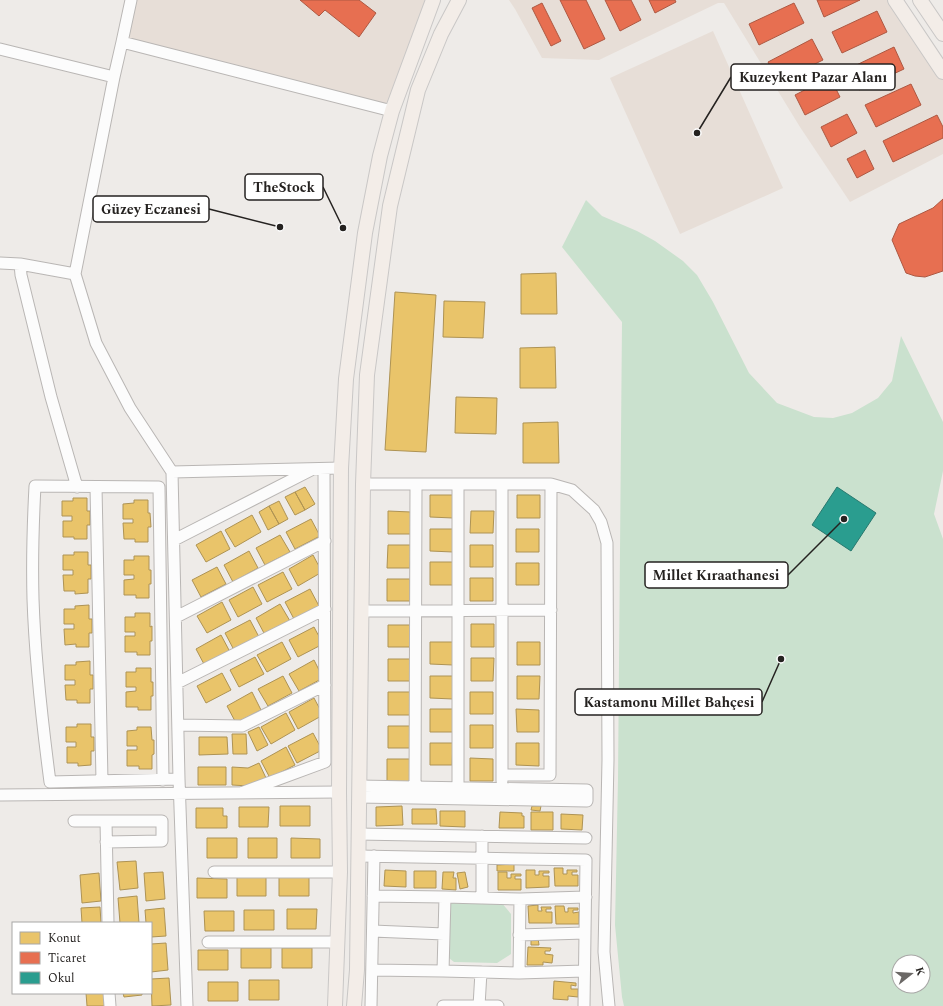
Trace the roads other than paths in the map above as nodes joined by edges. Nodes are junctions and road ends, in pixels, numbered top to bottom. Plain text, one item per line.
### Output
1 (131, 0) edge
2 (434, 0) edge
3 (459, 0) edge
4 (895, 0) edge
5 (920, 0) edge
6 (943, 34) edge
7 (122, 42) junction
8 (0, 49) edge
9 (943, 72) edge
10 (114, 77) junction
11 (392, 111) junction
12 (0, 263) edge
13 (20, 264) junction
14 (75, 274) junction
15 (341, 468) junction
16 (319, 469) junction
17 (172, 472) junction
18 (363, 484) junction
19 (416, 484) junction
20 (458, 484) junction
21 (502, 484) junction
22 (551, 484) junction
23 (77, 487) junction
24 (96, 487) junction
25 (174, 540) junction
26 (324, 541) junction
27 (325, 609) junction
28 (362, 610) junction
29 (416, 610) junction
30 (458, 610) junction
31 (502, 610) junction
32 (551, 610) junction
33 (176, 616) junction
34 (177, 684) junction
35 (325, 685) junction
36 (178, 725) junction
37 (502, 775) junction
38 (179, 779) junction
39 (163, 780) junction
40 (102, 781) junction
41 (359, 791) junction
42 (339, 792) junction
43 (415, 792) junction
44 (241, 793) junction
45 (458, 793) junction
46 (180, 794) junction
47 (502, 794) junction
48 (0, 795) edge
49 (74, 821) dead end
50 (106, 821) junction
51 (358, 834) junction
52 (482, 836) junction
53 (586, 838) dead end
54 (162, 841) junction
55 (106, 842) junction
56 (182, 842) junction
57 (358, 856) junction
58 (374, 856) junction
59 (482, 858) junction
60 (214, 872) dead end
61 (340, 872) junction
62 (373, 896) junction
63 (445, 897) junction
64 (586, 897) junction
65 (482, 898) junction
66 (520, 899) junction
67 (108, 922) edge
68 (373, 931) junction
69 (585, 933) junction
70 (444, 934) junction
71 (519, 935) junction
72 (208, 942) dead end
73 (338, 942) junction
74 (372, 970) junction
75 (443, 971) junction
76 (584, 971) junction
77 (481, 972) junction
78 (518, 973) junction
79 (109, 994) edge
80 (110, 1006) edge
81 (187, 1006) edge
82 (335, 1006) edge
83 (354, 1006) edge
84 (372, 1006) edge
85 (443, 1006) edge
86 (479, 1006) edge
87 (498, 1006) edge
88 (584, 1006) edge
89 (609, 1006) edge

1 - 7 street
2 - 11 main road
3 - 18 main road
4 - 9 main road
5 - 6 main road
7 - 10 street
7 - 11 street
8 - 10 street
10 - 14 street
11 - 15 main road
12 - 13 street
13 - 14 street
13 - 23 street
14 - 17 street
15 - 16 street
15 - 42 main road
16 - 17 street
16 - 25 street
16 - 26 street
17 - 25 street
18 - 19 street
18 - 28 main road
19 - 20 street
19 - 29 street
20 - 21 street
20 - 30 street
21 - 22 street
21 - 31 street
22 - 32 street
22 - 89 street
23 - 24 street
23 - 40 street
24 - 39 street
24 - 40 street
25 - 33 street
26 - 27 street
26 - 33 street
27 - 34 street
27 - 35 street
28 - 29 street
28 - 41 main road
29 - 30 street
29 - 43 street
30 - 31 street
30 - 45 street
31 - 32 street
31 - 37 street
32 - 37 street
33 - 34 street
34 - 36 street
35 - 36 street
35 - 44 street
36 - 38 street
37 - 47 street
38 - 39 street
38 - 46 street
39 - 40 street
41 - 43 street
41 - 51 main road
42 - 44 street
42 - 61 main road
43 - 45 street
44 - 46 street
45 - 47 street
46 - 48 street
46 - 56 street
47 - 47 street
49 - 50 street
50 - 54 street
50 - 55 street
51 - 52 street
51 - 57 main road
52 - 53 street
52 - 59 street
54 - 55 street
54 - 56 street
55 - 67 street
56 - 81 street
57 - 58 street
57 - 83 main road
58 - 59 street
58 - 62 street
59 - 64 street
59 - 65 street
60 - 61 street
61 - 73 main road
62 - 63 street
62 - 68 street
63 - 65 street
63 - 70 street
64 - 66 street
64 - 69 street
65 - 66 street
66 - 71 street
68 - 70 street
68 - 74 street
69 - 71 street
69 - 76 street
70 - 75 street
71 - 78 street
72 - 73 street
73 - 82 main road
74 - 75 street
74 - 84 street
75 - 77 street
76 - 78 street
76 - 88 street
77 - 78 street
77 - 86 street
79 - 80 street
85 - 86 street
86 - 87 street

